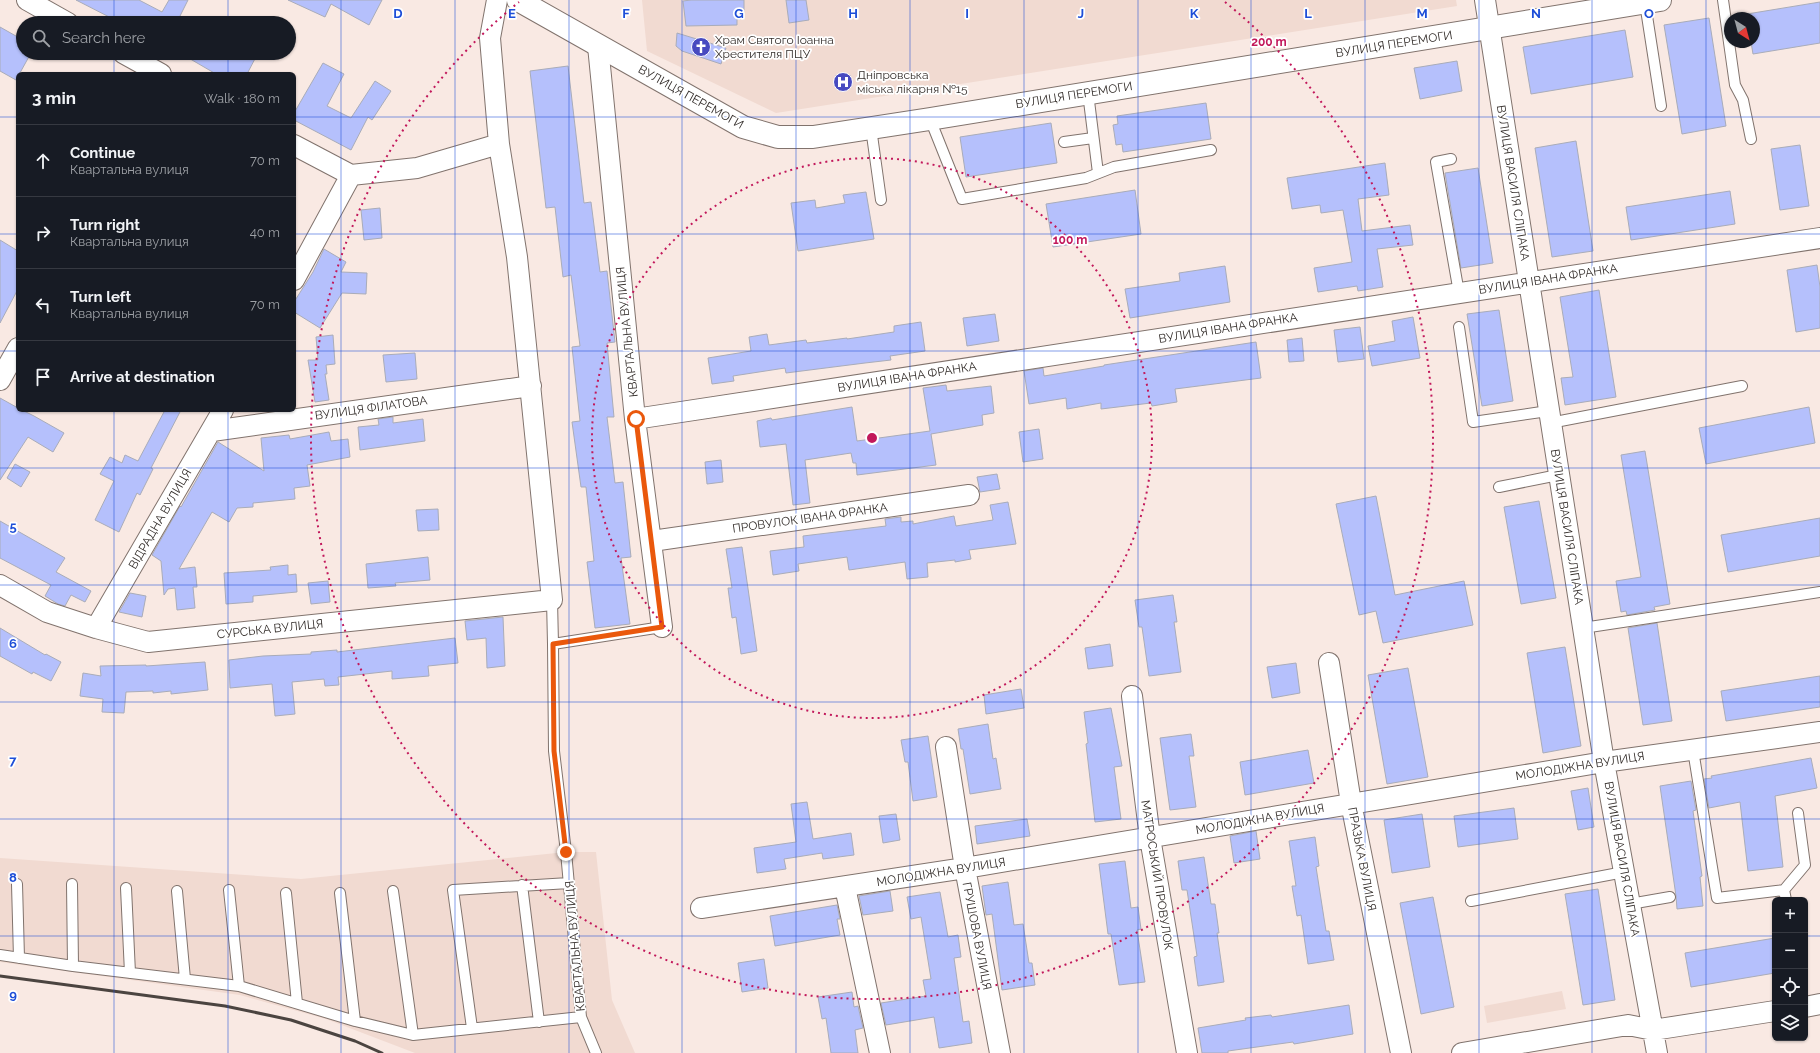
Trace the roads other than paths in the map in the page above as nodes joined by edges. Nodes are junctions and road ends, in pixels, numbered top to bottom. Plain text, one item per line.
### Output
1 (27, 0) edge
2 (497, 0) edge
3 (1485, 0) edge
4 (1723, 0) edge
5 (1652, 2) edge
6 (530, 3) edge
7 (56, 16) edge
8 (1489, 28) junction
9 (598, 46) junction
10 (136, 60) edge
11 (157, 72) edge
12 (1088, 93) junction
13 (1661, 106) dead end
14 (930, 119) junction
15 (871, 128) junction
16 (1093, 138) junction
17 (1751, 139) dead end
18 (1064, 142) dead end
19 (499, 144) junction
20 (296, 145) edge
21 (1211, 150) dead end
22 (1451, 159) dead end
23 (1098, 172) junction
24 (351, 175) junction
25 (882, 200) dead end
26 (1820, 238) edge
27 (296, 276) edge
28 (1528, 282) junction
29 (1459, 293) junction
30 (1459, 327) dead end
31 (16, 352) edge
32 (0, 380) edge
33 (531, 386) junction
34 (1742, 386) dead end
35 (222, 412) edge
36 (1549, 417) junction
37 (636, 419) junction
38 (212, 430) junction
39 (1558, 475) junction
40 (1499, 487) dead end
41 (969, 495) dead end
42 (652, 541) junction
43 (0, 585) edge
44 (1820, 592) edge
45 (552, 600) junction
46 (662, 627) joint
47 (96, 628) junction
48 (1583, 628) junction
49 (553, 644) junction
50 (1329, 663) dead end
51 (1132, 696) dead end
52 (1820, 732) edge
53 (946, 748) dead end
54 (1693, 750) junction
55 (1604, 762) junction
56 (1351, 803) junction
57 (1798, 814) dead end
58 (1150, 838) junction
59 (965, 868) junction
60 (1624, 872) junction
61 (569, 883) junction
62 (17, 884) dead end
63 (72, 884) dead end
64 (522, 885) junction
65 (845, 887) junction
66 (126, 888) dead end
67 (229, 890) dead end
68 (177, 891) dead end
69 (393, 892) dead end
70 (286, 893) dead end
71 (340, 893) dead end
72 (1785, 895) edge
73 (1670, 897) dead end
74 (1471, 901) dead end
75 (1630, 904) junction
76 (701, 908) dead end
77 (0, 955) edge
78 (19, 958) junction
79 (73, 966) junction
80 (130, 973) junction
81 (185, 979) junction
82 (239, 986) junction
83 (297, 1003) junction
84 (1820, 1004) edge
85 (1808, 1006) edge
86 (1772, 1011) edge
87 (581, 1017) junction
88 (355, 1021) junction
89 (540, 1022) junction
90 (472, 1028) junction
91 (1654, 1030) junction
92 (414, 1034) junction
93 (596, 1053) edge
94 (880, 1053) edge
95 (1000, 1053) edge
96 (1187, 1053) edge
97 (1401, 1053) edge
98 (1462, 1053) edge
99 (1657, 1053) edge

1 - 7 street
2 - 19 street, КВАРТАЛЬНА ВУЛИЦЯ
3 - 8 street, ВУЛИЦЯ ВАСИЛЯ СЛІПАКА
4 - 17 lane
5 - 8 street, ВУЛИЦЯ ПЕРЕМОГИ
5 - 13 lane
6 - 9 street, ВУЛИЦЯ ПЕРЕМОГИ
8 - 12 street, ВУЛИЦЯ ПЕРЕМОГИ
8 - 28 street, ВУЛИЦЯ ВАСИЛЯ СЛІПАКА
9 - 15 street, ВУЛИЦЯ ПЕРЕМОГИ
9 - 37 street, КВАРТАЛЬНА ВУЛИЦЯ
10 - 11 street
12 - 14 street, ВУЛИЦЯ ПЕРЕМОГИ
12 - 16 lane
14 - 15 street, ВУЛИЦЯ ПЕРЕМОГИ
14 - 23 lane
15 - 25 lane
16 - 18 lane
16 - 23 lane
19 - 24 street
19 - 33 street, КВАРТАЛЬНА ВУЛИЦЯ
20 - 24 street
21 - 23 lane
22 - 29 lane
24 - 27 street
26 - 28 street, ВУЛИЦЯ ІВАНА ФРАНКА
28 - 29 street, ВУЛИЦЯ ІВАНА ФРАНКА
28 - 36 street, ВУЛИЦЯ ВАСИЛЯ СЛІПАКА
29 - 37 street, ВУЛИЦЯ ІВАНА ФРАНКА
30 - 36 lane
31 - 32 street
33 - 38 street, ВУЛИЦЯ ФІЛАТОВА
33 - 45 street, КВАРТАЛЬНА ВУЛИЦЯ
34 - 36 lane
35 - 38 street, ВІДРАДНА ВУЛИЦЯ
36 - 39 street, ВУЛИЦЯ ВАСИЛЯ СЛІПАКА
37 - 42 street, КВАРТАЛЬНА ВУЛИЦЯ
38 - 47 street, ВІДРАДНА ВУЛИЦЯ
39 - 40 lane
39 - 48 street, ВУЛИЦЯ ВАСИЛЯ СЛІПАКА
41 - 42 street, ПРОВУЛОК ІВАНА ФРАНКА
42 - 46 street, КВАРТАЛЬНА ВУЛИЦЯ
43 - 47 street, СУРСЬКА ВУЛИЦЯ
44 - 48 lane
45 - 47 street, СУРСЬКА ВУЛИЦЯ
45 - 49 lane, КВАРТАЛЬНА ВУЛИЦЯ
46 - 49 lane, КВАРТАЛЬНА ВУЛИЦЯ
48 - 55 street, ВУЛИЦЯ ВАСИЛЯ СЛІПАКА
49 - 61 lane, КВАРТАЛЬНА ВУЛИЦЯ
50 - 56 street, ПРАЗЬКА ВУЛИЦЯ
51 - 58 street, МАТРОСЬКИЙ ПРОВУЛОК
52 - 54 street, МОЛОДІЖНА ВУЛИЦЯ
53 - 59 street, ГРУШОВА ВУЛИЦЯ
54 - 55 street, МОЛОДІЖНА ВУЛИЦЯ
54 - 72 lane
55 - 56 street, МОЛОДІЖНА ВУЛИЦЯ
55 - 60 street, ВУЛИЦЯ ВАСИЛЯ СЛІПАКА
56 - 58 street, МОЛОДІЖНА ВУЛИЦЯ
56 - 97 street, ПРАЗЬКА ВУЛИЦЯ
57 - 72 lane
58 - 59 street, МОЛОДІЖНА ВУЛИЦЯ
58 - 96 street, МАТРОСЬКИЙ ПРОВУЛОК
59 - 65 street, МОЛОДІЖНА ВУЛИЦЯ
59 - 95 street, ГРУШОВА ВУЛИЦЯ
60 - 74 lane
60 - 75 street, ВУЛИЦЯ ВАСИЛЯ СЛІПАКА
61 - 64 lane
61 - 87 lane, КВАРТАЛЬНА ВУЛИЦЯ
62 - 78 lane
63 - 79 lane
64 - 89 lane
64 - 90 lane
65 - 76 street, МОЛОДІЖНА ВУЛИЦЯ
65 - 94 street
66 - 80 lane
67 - 82 lane
68 - 81 lane
69 - 92 lane
70 - 83 lane
71 - 88 lane
73 - 75 lane
75 - 91 street, ВУЛИЦЯ ВАСИЛЯ СЛІПАКА
77 - 78 lane
78 - 79 lane
79 - 80 lane
80 - 81 lane
81 - 82 lane
82 - 83 lane
83 - 88 lane
84 - 85 street
86 - 91 street
87 - 89 lane
87 - 93 lane, КВАРТАЛЬНА ВУЛИЦЯ
88 - 92 lane
89 - 90 lane
90 - 92 lane
91 - 98 street
91 - 99 street, ВУЛИЦЯ ВАСИЛЯ СЛІПАКА

